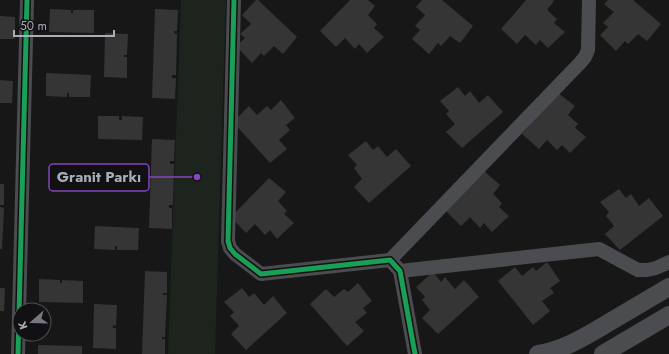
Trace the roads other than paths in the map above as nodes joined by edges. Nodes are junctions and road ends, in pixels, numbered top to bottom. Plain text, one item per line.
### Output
1 (27, 0) edge
2 (234, 0) edge
3 (589, 0) edge
4 (390, 260) junction
5 (669, 262) edge
6 (400, 270) junction
7 (669, 287) edge
8 (669, 315) edge
9 (592, 332) junction
10 (607, 352) edge
11 (18, 354) edge
12 (415, 354) edge
13 (538, 354) edge
14 (594, 354) edge

1 - 11 street
2 - 4 street
3 - 4 street
4 - 6 street
5 - 6 street
6 - 12 street
7 - 9 street
8 - 10 street
9 - 10 street
9 - 13 street
9 - 14 street

